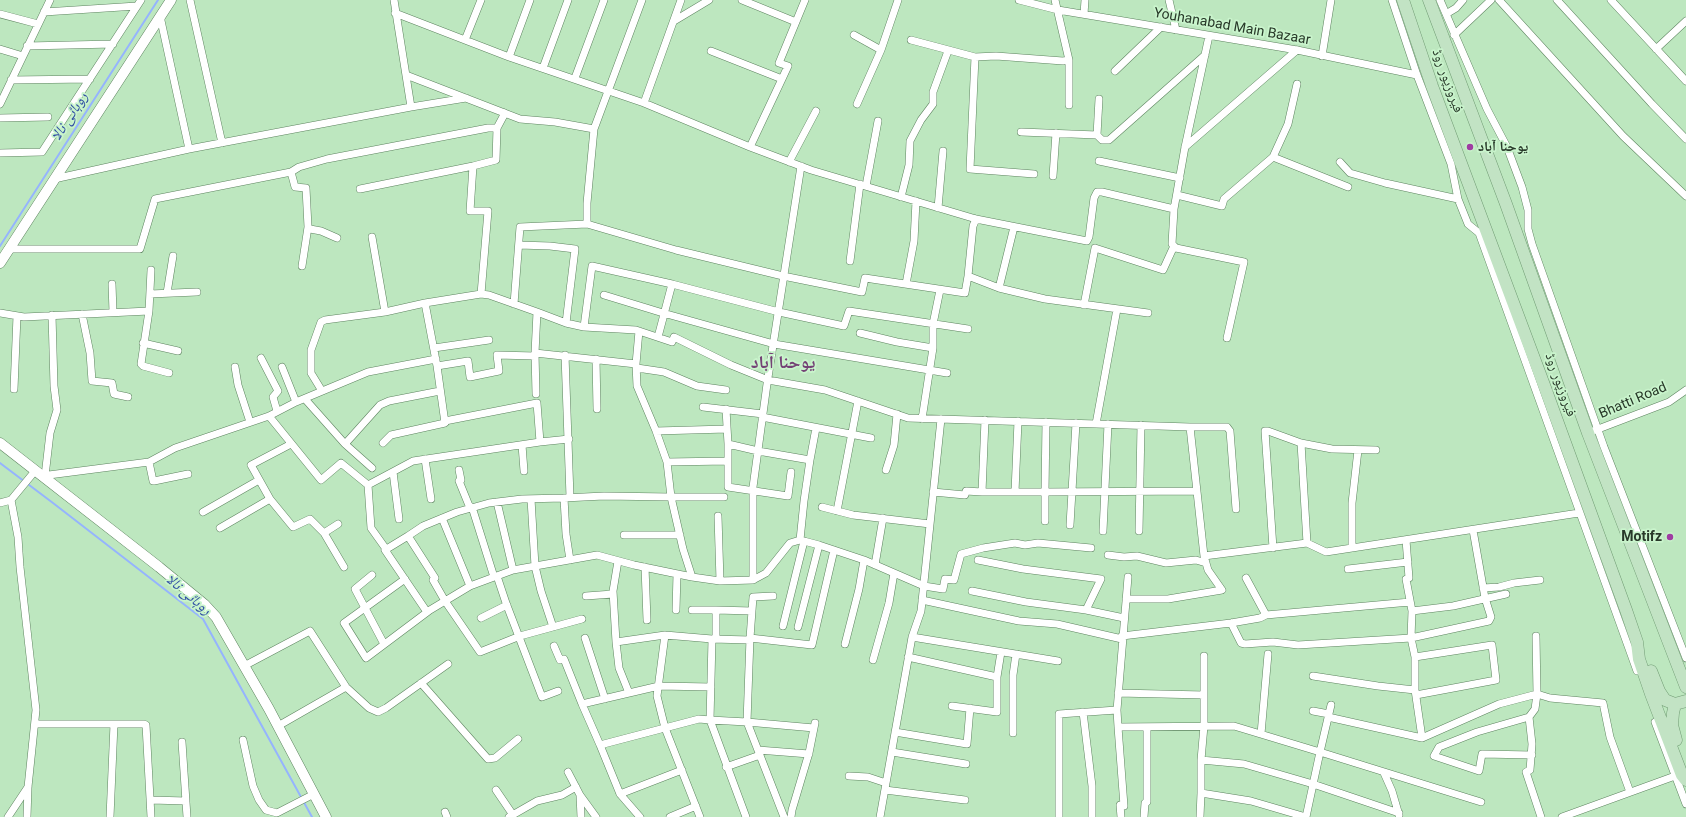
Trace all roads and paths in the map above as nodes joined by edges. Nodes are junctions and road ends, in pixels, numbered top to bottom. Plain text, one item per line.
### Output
1 (50, 0) edge
2 (171, 0) edge
3 (190, 0) edge
4 (394, 0) edge
5 (481, 0) edge
6 (530, 0) edge
7 (568, 0) edge
8 (604, 0) edge
9 (642, 0) edge
10 (681, 0) edge
11 (708, 0) edge
12 (742, 0) edge
13 (805, 0) edge
14 (898, 0) edge
15 (1020, 0) edge
16 (1055, 0) edge
17 (1085, 0) edge
18 (1168, 0) edge
19 (1332, 0) edge
20 (1392, 0) edge
21 (1403, 0) edge
22 (1429, 0) edge
23 (1440, 0) edge
24 (1463, 0) edge
25 (1491, 0) edge
26 (1499, 0) edge
27 (1557, 0) edge
28 (1611, 0) edge
29 (139, 3) edge
30 (1058, 10) junction
31 (44, 12) junction
32 (396, 13) junction
33 (0, 14) edge
34 (1084, 14) junction
35 (1446, 14) junction
36 (160, 16) junction
37 (674, 21) junction
38 (1686, 21) edge
39 (796, 22) junction
40 (38, 24) junction
41 (1161, 27) junction
42 (1176, 30) junction
43 (854, 35) dead end
44 (1454, 35) junction
45 (1209, 36) junction
46 (466, 40) junction
47 (911, 40) dead end
48 (112, 44) junction
49 (27, 46) junction
50 (0, 48) edge
51 (1656, 49) junction
52 (881, 50) junction
53 (1297, 50) junction
54 (711, 51) dead end
55 (948, 51) junction
56 (1205, 55) junction
57 (23, 56) junction
58 (1322, 56) junction
59 (509, 57) junction
60 (975, 57) junction
61 (1069, 60) junction
62 (543, 68) junction
63 (1686, 69) edge
64 (1115, 71) dead end
65 (1680, 74) junction
66 (406, 75) junction
67 (1417, 75) junction
68 (575, 78) junction
69 (90, 79) junction
70 (782, 79) junction
71 (11, 80) junction
72 (1686, 81) edge
73 (1297, 84) dead end
74 (4, 88) edge
75 (609, 91) junction
76 (466, 98) junction
77 (1099, 99) dead end
78 (644, 103) junction
79 (0, 104) edge
80 (857, 104) dead end
81 (1069, 105) dead end
82 (411, 107) junction
83 (816, 111) dead end
84 (505, 113) junction
85 (48, 117) dead end
86 (0, 118) edge
87 (878, 121) dead end
88 (497, 128) junction
89 (594, 130) junction
90 (1021, 132) dead end
91 (1056, 133) junction
92 (1097, 135) junction
93 (1686, 139) edge
94 (222, 143) junction
95 (750, 147) junction
96 (1185, 148) junction
97 (189, 149) junction
98 (943, 151) dead end
99 (0, 153) edge
100 (1273, 157) junction
101 (1099, 161) dead end
102 (789, 162) junction
103 (1340, 162) dead end
104 (473, 166) junction
105 (801, 166) junction
106 (291, 172) junction
107 (1034, 174) dead end
108 (1053, 176) dead end
109 (1180, 178) junction
110 (54, 179) junction
111 (863, 185) junction
112 (1348, 187) dead end
113 (360, 189) dead end
114 (1177, 195) junction
115 (1686, 196) edge
116 (901, 197) junction
117 (1458, 199) junction
118 (916, 201) junction
119 (938, 208) junction
120 (1174, 209) junction
121 (976, 219) junction
122 (587, 224) junction
123 (308, 227) junction
124 (1014, 227) junction
125 (372, 237) dead end
126 (337, 238) dead end
127 (519, 245) junction
128 (1174, 246) junction
129 (8, 249) junction
130 (173, 256) dead end
131 (850, 261) dead end
132 (0, 262) edge
133 (302, 266) dead end
134 (151, 270) dead end
135 (784, 276) junction
136 (968, 276) junction
137 (112, 284) dead end
138 (672, 284) junction
139 (906, 284) junction
140 (999, 288) junction
141 (940, 290) junction
142 (196, 292) dead end
143 (167, 293) junction
144 (150, 294) junction
145 (480, 294) junction
146 (604, 295) dead end
147 (425, 303) junction
148 (514, 304) junction
149 (1084, 304) junction
150 (1117, 309) junction
151 (149, 311) junction
152 (113, 312) junction
153 (385, 312) junction
154 (537, 312) junction
155 (779, 312) junction
156 (663, 313) junction
157 (1148, 313) dead end
158 (0, 314) edge
159 (82, 314) junction
160 (52, 315) junction
161 (17, 316) junction
162 (566, 323) junction
163 (933, 324) junction
164 (584, 327) junction
165 (968, 329) dead end
166 (638, 331) junction
167 (860, 333) dead end
168 (658, 337) junction
169 (1226, 338) dead end
170 (489, 340) dead end
171 (143, 343) junction
172 (774, 344) junction
173 (434, 348) junction
174 (933, 348) junction
175 (178, 351) dead end
176 (535, 354) junction
177 (565, 355) junction
178 (261, 358) dead end
179 (596, 359) junction
180 (437, 362) junction
181 (282, 366) dead end
182 (637, 366) junction
183 (235, 367) dead end
184 (929, 370) junction
185 (170, 373) dead end
186 (947, 373) dead end
187 (768, 380) junction
188 (14, 389) dead end
189 (726, 390) dead end
190 (1686, 390) edge
191 (322, 391) junction
192 (440, 391) junction
193 (536, 394) dead end
194 (128, 397) dead end
195 (305, 399) junction
196 (858, 401) junction
197 (296, 402) junction
198 (703, 407) dead end
199 (597, 409) dead end
200 (726, 409) junction
201 (277, 411) junction
202 (897, 414) junction
203 (763, 415) junction
204 (269, 416) junction
205 (922, 418) junction
206 (941, 419) junction
207 (985, 420) junction
208 (445, 421) junction
209 (250, 422) junction
210 (1018, 422) junction
211 (1046, 422) junction
212 (1076, 423) junction
213 (1096, 424) junction
214 (1108, 424) junction
215 (1141, 425) junction
216 (1190, 427) junction
217 (816, 428) junction
218 (726, 429) junction
219 (656, 430) junction
220 (1593, 431) junction
221 (852, 434) junction
222 (871, 438) dead end
223 (569, 439) junction
224 (540, 442) junction
225 (0, 443) edge
226 (1301, 443) junction
227 (291, 444) junction
228 (346, 444) junction
229 (383, 444) dead end
230 (728, 444) junction
231 (522, 445) junction
232 (1358, 450) junction
233 (1376, 450) dead end
234 (758, 451) junction
235 (425, 459) junction
236 (810, 460) junction
237 (728, 461) junction
238 (149, 462) junction
239 (667, 462) junction
240 (372, 468) dead end
241 (460, 470) dead end
242 (886, 470) dead end
243 (524, 471) dead end
244 (393, 472) junction
245 (790, 472) dead end
246 (188, 474) dead end
247 (37, 475) junction
248 (259, 480) junction
249 (368, 485) junction
250 (753, 490) junction
251 (1197, 491) junction
252 (933, 492) junction
253 (982, 492) junction
254 (1015, 492) junction
255 (1045, 492) junction
256 (1072, 492) junction
257 (1104, 492) junction
258 (1139, 492) junction
259 (724, 496) dead end
260 (671, 497) junction
261 (567, 498) junction
262 (431, 499) dead end
263 (530, 499) junction
264 (11, 500) junction
265 (270, 500) junction
266 (497, 502) junction
267 (0, 503) edge
268 (822, 507) dead end
269 (471, 508) junction
270 (1236, 509) dead end
271 (837, 511) junction
272 (203, 512) dead end
273 (1579, 513) junction
274 (718, 516) dead end
275 (442, 518) junction
276 (883, 518) junction
277 (399, 519) dead end
278 (1044, 521) dead end
279 (338, 524) dead end
280 (930, 524) junction
281 (1070, 525) dead end
282 (220, 528) dead end
283 (1139, 530) dead end
284 (1473, 530) junction
285 (1103, 531) dead end
286 (324, 533) junction
287 (624, 535) dead end
288 (680, 535) junction
289 (408, 536) junction
290 (802, 540) junction
291 (1406, 540) junction
292 (1307, 543) junction
293 (819, 545) junction
294 (1092, 548) dead end
295 (1273, 548) junction
296 (1352, 548) junction
297 (386, 549) junction
298 (834, 550) junction
299 (1108, 555) dead end
300 (1205, 559) junction
301 (570, 560) junction
302 (864, 560) junction
303 (978, 560) dead end
304 (618, 561) junction
305 (1408, 562) junction
306 (875, 565) junction
307 (535, 566) junction
308 (344, 567) dead end
309 (645, 567) junction
310 (1348, 569) dead end
311 (513, 570) junction
312 (894, 573) junction
313 (677, 574) junction
314 (372, 575) dead end
315 (496, 576) junction
316 (1128, 576) dead end
317 (692, 577) junction
318 (1246, 578) dead end
319 (405, 579) junction
320 (753, 580) junction
321 (1540, 580) dead end
322 (720, 581) junction
323 (470, 586) junction
324 (924, 586) junction
325 (1483, 588) junction
326 (972, 591) dead end
327 (613, 594) junction
328 (1506, 594) dead end
329 (586, 596) dead end
330 (774, 596) dead end
331 (1485, 598) junction
332 (1126, 599) junction
333 (922, 600) junction
334 (445, 601) junction
335 (1410, 602) junction
336 (1619, 605) junction
337 (507, 606) junction
338 (365, 608) junction
339 (676, 610) dead end
340 (692, 610) dead end
341 (716, 610) junction
342 (1086, 610) junction
343 (752, 611) junction
344 (1412, 611) junction
345 (427, 612) junction
346 (1266, 615) junction
347 (480, 618) dead end
348 (582, 618) dead end
349 (1124, 618) junction
350 (647, 620) dead end
351 (1231, 623) junction
352 (783, 626) dead end
353 (553, 627) junction
354 (798, 627) dead end
355 (520, 636) junction
356 (665, 636) junction
357 (1536, 636) dead end
358 (912, 637) junction
359 (585, 638) dead end
360 (1122, 638) junction
361 (1411, 638) junction
362 (714, 639) junction
363 (750, 639) junction
364 (616, 642) junction
365 (1637, 642) junction
366 (384, 644) junction
367 (845, 644) dead end
368 (554, 646) dead end
369 (1678, 650) junction
370 (1001, 652) junction
371 (1016, 654) junction
372 (1268, 654) dead end
373 (1204, 656) dead end
374 (908, 657) junction
375 (1415, 657) junction
376 (1686, 658) edge
377 (872, 660) dead end
378 (1058, 661) dead end
379 (448, 664) dead end
380 (244, 666) junction
381 (1313, 676) dead end
382 (997, 677) junction
383 (421, 683) junction
384 (659, 686) junction
385 (346, 687) junction
386 (711, 687) junction
387 (1686, 687) edge
388 (558, 691) dead end
389 (1416, 692) junction
390 (629, 693) junction
391 (1118, 693) junction
392 (1537, 694) junction
393 (1204, 695) junction
394 (606, 699) junction
395 (1681, 702) edge
396 (582, 704) junction
397 (1331, 704) dead end
398 (952, 706) dead end
399 (970, 708) junction
400 (1117, 710) junction
401 (1313, 711) dead end
402 (1083, 712) junction
403 (1329, 716) junction
404 (1529, 717) junction
405 (710, 720) junction
406 (747, 722) junction
407 (35, 724) junction
408 (114, 724) junction
409 (278, 726) junction
410 (1204, 726) junction
411 (1118, 727) junction
412 (1147, 727) junction
413 (665, 728) junction
414 (895, 732) junction
415 (1013, 733) dead end
416 (1261, 734) junction
417 (518, 738) dead end
418 (1422, 738) junction
419 (243, 740) dead end
420 (182, 742) dead end
421 (600, 745) junction
422 (759, 752) junction
423 (892, 752) junction
424 (1320, 752) junction
425 (809, 754) junction
426 (1532, 755) junction
427 (1201, 760) junction
428 (966, 764) dead end
429 (726, 768) junction
430 (1686, 768) edge
431 (682, 770) junction
432 (568, 772) dead end
433 (1384, 773) junction
434 (849, 776) dead end
435 (1681, 778) edge
436 (1313, 784) junction
437 (28, 787) junction
438 (576, 787) junction
439 (886, 787) junction
440 (496, 790) dead end
441 (1630, 792) junction
442 (1201, 793) junction
443 (620, 794) junction
444 (312, 795) junction
445 (580, 795) junction
446 (151, 800) junction
447 (965, 800) dead end
448 (186, 801) junction
449 (1481, 802) dead end
450 (1686, 804) edge
451 (696, 806) junction
452 (1399, 815) edge
453 (511, 816) edge
454 (8, 817) edge
455 (27, 817) edge
456 (110, 817) edge
457 (151, 817) edge
458 (186, 817) edge
459 (326, 817) edge
460 (581, 817) edge
461 (596, 817) edge
462 (640, 817) edge
463 (670, 817) edge
464 (700, 817) edge
465 (746, 817) edge
466 (784, 817) edge
467 (791, 817) edge
468 (880, 817) edge
469 (1059, 817) edge
470 (1092, 817) edge
471 (1122, 817) edge
472 (1144, 817) edge
473 (1200, 817) edge
474 (1306, 817) edge
475 (1541, 817) edge
476 (1562, 817) edge

1 - 31 street
2 - 36 street
3 - 94 street
4 - 32 street
5 - 46 street
6 - 59 street
7 - 62 street
8 - 68 street
9 - 75 street
10 - 37 street
11 - 37 street
12 - 39 street
13 - 39 street
14 - 52 street
15 - 30 street, Youhanabad Main Bazaar
16 - 30 street
17 - 34 street
18 - 42 street
19 - 58 street
20 - 67 street
21 - 336 main road, فیروزپور روڈ
22 - 220 main road, فیروزپور روڈ
23 - 35 street
24 - 35 street
25 - 44 street
26 - 115 street
27 - 93 street
28 - 51 street
29 - 31 street
29 - 48 street
30 - 34 street, Youhanabad Main Bazaar
30 - 61 street
31 - 40 street
32 - 46 street
32 - 66 street
33 - 40 street
34 - 41 street, Youhanabad Main Bazaar
35 - 44 street
36 - 97 street
36 - 110 street
37 - 78 street
38 - 51 street
39 - 70 street
40 - 49 street
41 - 42 street, Youhanabad Main Bazaar
41 - 64 street
42 - 45 street, Youhanabad Main Bazaar
43 - 52 street
44 - 220 street
45 - 53 street, Youhanabad Main Bazaar
45 - 56 street
46 - 59 street
47 - 55 street
48 - 49 street
48 - 69 street
49 - 57 street
50 - 57 street
51 - 65 street
52 - 80 street
53 - 58 street, Youhanabad Main Bazaar
53 - 96 street
54 - 70 street
55 - 60 street
55 - 116 street
56 - 92 street
56 - 96 street
57 - 71 street
58 - 67 street, Youhanabad Main Bazaar
59 - 62 street
60 - 61 street
60 - 107 street
61 - 81 street
62 - 68 street
63 - 65 street
65 - 72 street
66 - 76 street
66 - 82 street
67 - 117 street
68 - 75 street
69 - 71 street
69 - 99 street
70 - 95 street
71 - 74 street
73 - 100 street
74 - 79 street
75 - 78 street
75 - 89 street
76 - 82 street
76 - 84 street
77 - 92 street
78 - 95 street
82 - 94 street
83 - 102 street
84 - 88 street
84 - 89 street
85 - 86 street
87 - 111 street
88 - 104 street
88 - 106 street
89 - 122 street
90 - 91 street
91 - 92 street
91 - 108 street
94 - 97 street
95 - 102 street
96 - 109 street
97 - 110 street
98 - 119 street
100 - 112 street
100 - 114 street
101 - 109 street
102 - 105 street
103 - 117 street
104 - 113 street
104 - 145 street
105 - 111 street
105 - 135 street
106 - 123 street
106 - 129 street
109 - 114 street
110 - 129 street
111 - 116 street
111 - 131 street
114 - 120 street
116 - 118 street
117 - 273 street
118 - 119 street
118 - 139 street
119 - 121 street
120 - 124 street
120 - 128 street
121 - 124 street
121 - 136 street
122 - 127 street
122 - 135 street
123 - 126 street
123 - 133 street
124 - 140 street
125 - 153 street
127 - 148 street
127 - 162 street
128 - 149 street
128 - 169 street
129 - 132 street
130 - 143 street
134 - 144 street
135 - 139 street
135 - 155 street
136 - 140 street
136 - 141 street
137 - 152 street
138 - 155 street
138 - 156 street
138 - 164 street
139 - 141 street
140 - 149 street
141 - 163 street
142 - 143 street
143 - 144 street
144 - 151 street
145 - 147 street
145 - 148 street
146 - 156 street
147 - 153 street
147 - 173 street
148 - 154 street
149 - 150 street
150 - 157 street
150 - 213 street
151 - 152 street
151 - 171 street
152 - 159 street
153 - 191 street
154 - 162 street
154 - 176 street
155 - 163 street
155 - 172 street
156 - 168 street
156 - 172 street
158 - 161 street
159 - 160 street
159 - 194 street
160 - 161 street
160 - 247 street
161 - 188 street
162 - 164 street
163 - 165 street
163 - 174 street
164 - 166 street
166 - 168 street
166 - 182 street
167 - 174 street
168 - 187 street
170 - 173 street
171 - 175 street
171 - 185 street
172 - 184 street
172 - 187 street
173 - 180 street
174 - 184 street
176 - 177 street
176 - 180 street
176 - 193 street
177 - 179 street
177 - 223 street
178 - 201 street
179 - 182 street
179 - 199 street
180 - 191 street
180 - 192 street
181 - 197 street
182 - 189 street
182 - 219 street
183 - 209 street
184 - 186 street
184 - 205 street
187 - 196 street
187 - 203 street
190 - 220 street, Bhatti Road
191 - 195 street
192 - 208 street
192 - 228 street
195 - 197 street
195 - 228 street
196 - 202 street
196 - 221 street
197 - 201 street
198 - 200 street
200 - 203 street
200 - 218 street
201 - 204 street
202 - 205 street
202 - 242 street
203 - 217 street
203 - 234 street
204 - 209 street
204 - 227 street
205 - 206 street
206 - 207 street
206 - 252 street
207 - 210 street
207 - 253 street
208 - 224 street
208 - 229 street
209 - 238 street
210 - 211 street
210 - 254 street
211 - 212 street
211 - 255 street
212 - 213 street
212 - 256 street
213 - 214 street
214 - 215 street
214 - 257 street
215 - 216 street
215 - 258 street
216 - 251 street
216 - 270 street
217 - 221 street
217 - 236 street
218 - 219 street
218 - 230 street
219 - 239 street
220 - 369 main road, فیروزپور روڈ
221 - 222 street
221 - 271 street
223 - 224 street
223 - 261 street
224 - 231 street
225 - 247 street
226 - 232 street
226 - 292 street
226 - 295 street
227 - 248 street
227 - 249 street
228 - 240 street
230 - 234 street
230 - 237 street
231 - 235 street
231 - 243 street
232 - 233 street
232 - 296 street
234 - 236 street
234 - 250 street
235 - 244 street
235 - 262 street
236 - 290 street
237 - 239 street
237 - 250 street
238 - 246 street
238 - 247 street
239 - 260 street
241 - 269 street
244 - 249 street
244 - 277 street
245 - 250 street
247 - 264 street
247 - 380 street
248 - 265 street
248 - 272 street
249 - 297 street
250 - 320 street
251 - 258 street
251 - 300 street
252 - 253 street
252 - 280 street
253 - 254 street
254 - 255 street
255 - 256 street
255 - 278 street
256 - 257 street
256 - 281 street
257 - 258 street
257 - 285 street
258 - 283 street
259 - 260 street
260 - 261 street
260 - 288 street
261 - 263 street
261 - 301 street
263 - 266 street
263 - 307 street
264 - 267 street
264 - 407 street
265 - 282 street
265 - 286 street
266 - 269 street
266 - 311 street
268 - 271 street
269 - 275 street
269 - 315 street
271 - 276 street
273 - 284 street
273 - 336 street
274 - 322 street
275 - 289 street
275 - 323 street
276 - 280 street
276 - 306 street
279 - 286 street
280 - 324 street
284 - 291 street
284 - 325 street
286 - 308 street
287 - 288 street
288 - 317 street
289 - 297 street
289 - 334 street
290 - 293 street
290 - 320 street
290 - 352 street
291 - 296 street
291 - 305 street
292 - 295 street
292 - 296 street
293 - 298 street
293 - 354 street
294 - 324 street
295 - 300 street
297 - 319 street
298 - 302 street
298 - 363 street
299 - 300 street
300 - 332 street
301 - 304 street
301 - 307 street
302 - 306 street
302 - 367 street
303 - 342 street
304 - 309 street
304 - 327 street
305 - 310 street
305 - 335 street
306 - 312 street
307 - 311 street
307 - 353 street
309 - 313 street
309 - 350 street
311 - 315 street
312 - 324 street
312 - 377 street
313 - 317 street
313 - 339 street
314 - 338 street
315 - 323 street
315 - 337 street
316 - 332 street
317 - 322 street
318 - 346 street
319 - 338 street
319 - 345 street
320 - 322 street
321 - 325 street
323 - 334 street
324 - 333 street
325 - 331 street
326 - 342 street
327 - 329 street
327 - 364 street
328 - 331 street
330 - 343 street
331 - 344 street
331 - 361 street
332 - 349 street
333 - 358 street
333 - 360 street
334 - 345 street
334 - 355 street
335 - 344 street
335 - 346 street
336 - 365 main road, فیروزپور روڈ
336 - 435 street
337 - 347 street
337 - 355 street
338 - 366 street
338 - 366 street
340 - 341 street
341 - 343 street
341 - 362 street
342 - 349 street
343 - 363 street
344 - 361 street
345 - 366 street
346 - 351 street
348 - 353 street
349 - 360 street
351 - 360 street
351 - 361 street
353 - 355 street
355 - 388 street
356 - 362 street
356 - 364 street
356 - 384 street
357 - 392 street
358 - 370 street
358 - 374 street
359 - 394 street
360 - 391 street
361 - 375 street
362 - 363 street
362 - 386 street
363 - 406 street
364 - 390 street
365 - 395 main road
365 - 435 main road, فیروزپور روڈ
368 - 396 street
369 - 376 street
369 - 387 main road, فیروزپور روڈ
370 - 371 street
370 - 382 street
371 - 378 street
371 - 415 street
372 - 416 street
373 - 393 street
374 - 382 street
374 - 414 street
375 - 389 street
375 - 389 street
379 - 383 street
380 - 385 street
380 - 409 street
381 - 389 street
382 - 399 street
383 - 385 street
383 - 417 street
384 - 386 street
384 - 390 street
384 - 413 street
385 - 409 street
386 - 405 street
389 - 418 street
390 - 394 street
391 - 393 street
391 - 400 street
392 - 404 street
392 - 418 street
392 - 441 street
393 - 410 street
394 - 396 street
395 - 430 main road
396 - 421 street
397 - 403 street
398 - 399 street
399 - 414 street
400 - 402 street
400 - 411 street
401 - 403 street
402 - 469 street
402 - 470 street
403 - 418 street
403 - 424 street
404 - 426 street
404 - 426 street
405 - 406 street
405 - 413 street
405 - 429 street
406 - 422 street
406 - 425 street
407 - 408 street
407 - 437 street
408 - 446 street
408 - 456 street
409 - 444 street
410 - 412 street
410 - 416 street
410 - 427 street
411 - 412 street
411 - 471 street
412 - 472 street
413 - 421 street
413 - 431 street
414 - 423 street
416 - 424 street
419 - 444 street
420 - 448 street
421 - 443 street
422 - 425 street
422 - 429 street
422 - 466 street
423 - 428 street
423 - 439 street
424 - 433 street
424 - 436 street
425 - 467 street
426 - 475 street
427 - 436 street
427 - 442 street
429 - 465 street
431 - 443 street
431 - 451 street
432 - 438 street
433 - 449 street
433 - 452 street
434 - 439 street
435 - 441 street
435 - 450 street
436 - 452 street
436 - 474 street
437 - 454 street
437 - 455 street
438 - 445 street
438 - 453 street
439 - 447 street
439 - 468 street
440 - 453 street
441 - 476 street
442 - 473 street
442 - 474 street
443 - 462 street
444 - 459 street
445 - 460 street
445 - 461 street
446 - 448 street
446 - 457 street
448 - 458 street
451 - 463 street
451 - 464 street

